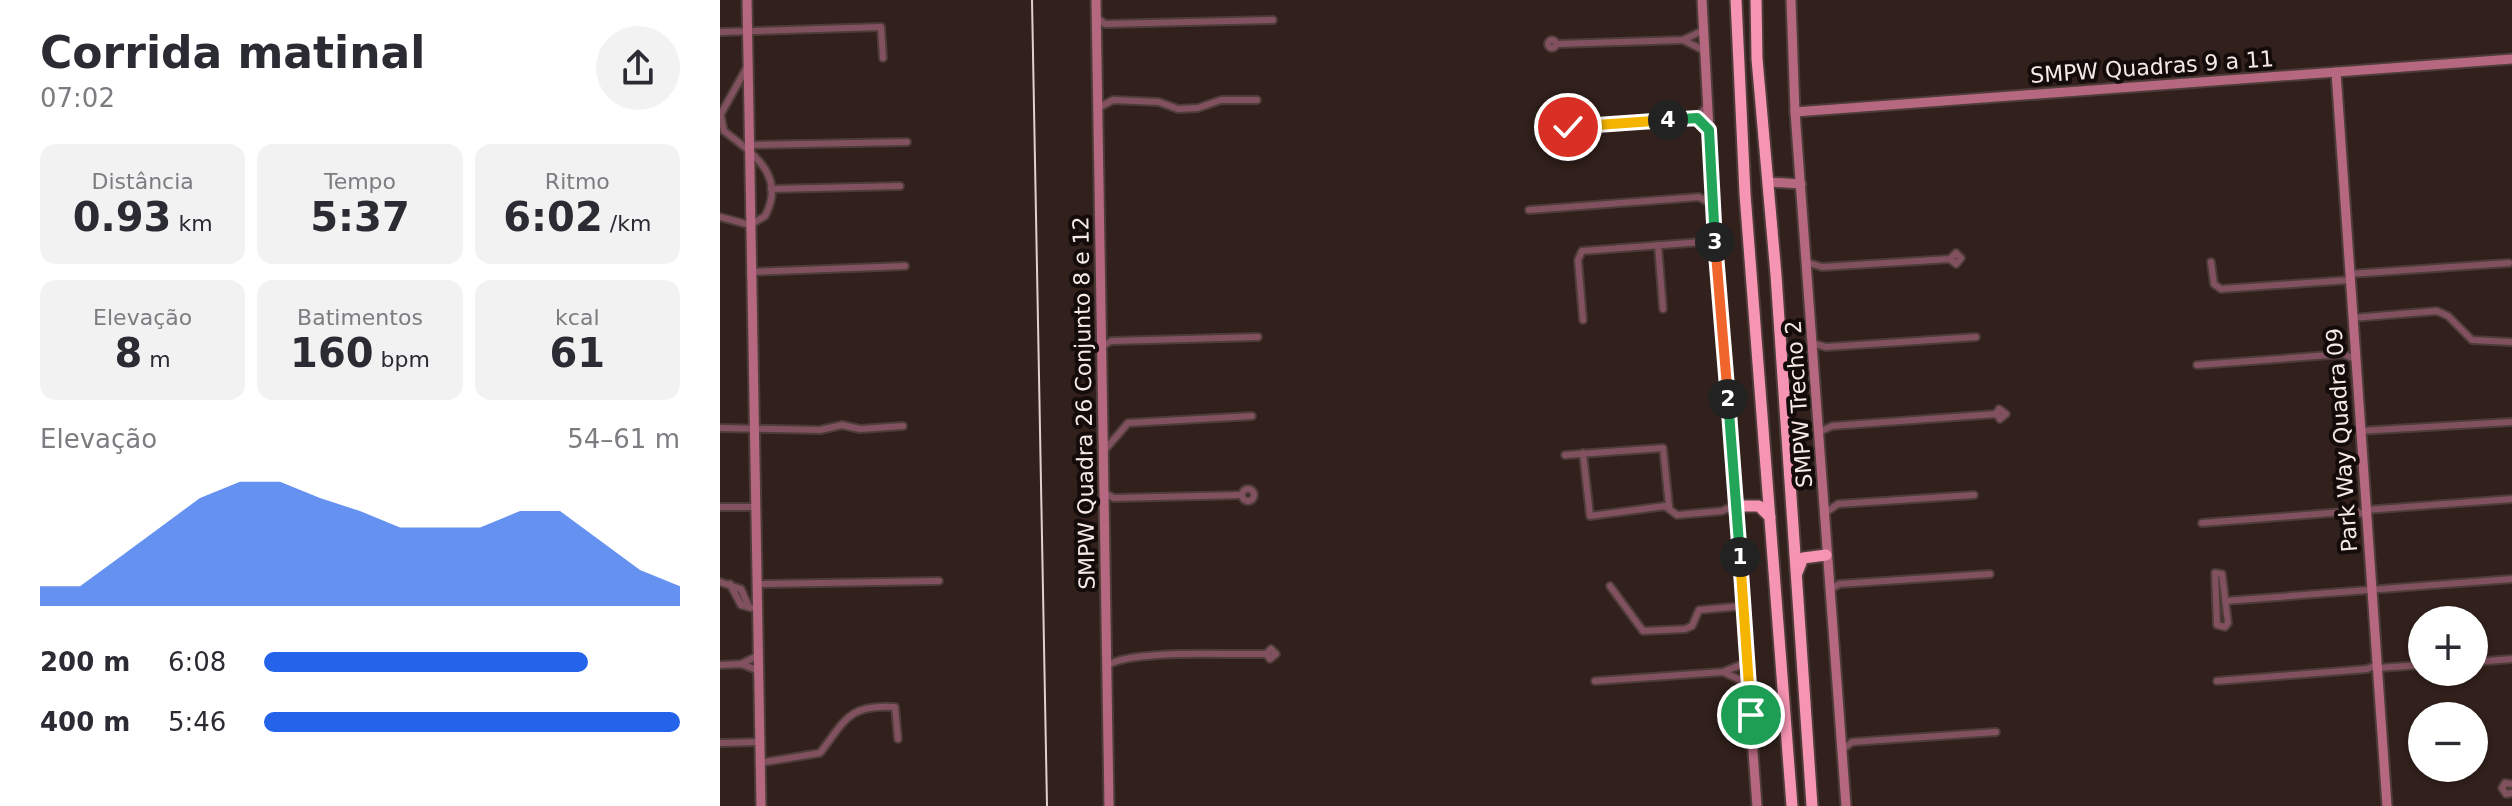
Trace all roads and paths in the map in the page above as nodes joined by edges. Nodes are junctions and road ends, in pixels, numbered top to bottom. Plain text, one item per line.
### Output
1 (744, 0) edge
2 (1096, 0) edge
3 (1702, 0) edge
4 (1734, 0) edge
5 (1756, 0) edge
6 (1791, 0) edge
7 (1273, 20) dead end
8 (1099, 24) junction
9 (1702, 31) junction
10 (720, 32) edge
11 (746, 33) junction
12 (1683, 40) junction
13 (1556, 44) dead end
14 (1703, 50) junction
15 (883, 58) dead end
16 (2512, 59) edge
17 (747, 67) junction
18 (2336, 72) junction
19 (1096, 95) junction
20 (1257, 100) dead end
21 (1110, 101) junction
22 (1707, 106) junction
23 (1096, 109) junction
24 (721, 112) edge
25 (1795, 112) junction
26 (1697, 118) junction
27 (1568, 127) dead end
28 (1709, 130) junction
29 (907, 142) dead end
30 (749, 146) junction
31 (1768, 182) junction
32 (1801, 184) junction
33 (900, 186) dead end
34 (1712, 188) junction
35 (771, 189) junction
36 (1702, 197) junction
37 (1713, 205) junction
38 (1529, 210) dead end
39 (720, 217) edge
40 (750, 225) junction
41 (1715, 241) junction
42 (1658, 245) junction
43 (1950, 259) dead end
44 (1806, 262) junction
45 (2211, 262) dead end
46 (2509, 263) dead end
47 (905, 266) dead end
48 (1822, 267) junction
49 (750, 272) junction
50 (2349, 277) junction
51 (1808, 278) junction
52 (1663, 309) dead end
53 (2352, 318) junction
54 (1583, 320) dead end
55 (1101, 334) junction
56 (1258, 337) dead end
57 (1976, 337) dead end
58 (1111, 341) junction
59 (2512, 342) edge
60 (1812, 343) junction
61 (2354, 346) junction
62 (1101, 347) junction
63 (1826, 347) junction
64 (2343, 354) junction
65 (1813, 355) junction
66 (2355, 359) junction
67 (2197, 365) dead end
68 (1996, 414) dead end
69 (1252, 416) dead end
70 (2511, 422) edge
71 (753, 426) junction
72 (903, 426) dead end
73 (1818, 427) junction
74 (720, 428) edge
75 (2359, 431) junction
76 (1103, 452) junction
77 (1583, 453) junction
78 (1565, 455) dead end
79 (1768, 483) junction
80 (1242, 495) dead end
81 (1824, 495) junction
82 (1974, 495) dead end
83 (1107, 498) junction
84 (2512, 499) edge
85 (1736, 504) junction
86 (1838, 504) junction
87 (1669, 506) junction
88 (720, 507) edge
89 (755, 507) junction
90 (2363, 510) junction
91 (1722, 511) junction
92 (1825, 513) junction
93 (1771, 520) junction
94 (1737, 523) junction
95 (2202, 523) dead end
96 (1791, 532) junction
97 (1826, 553) junction
98 (1990, 574) dead end
99 (2512, 579) edge
100 (939, 581) dead end
101 (1794, 581) junction
102 (720, 582) edge
103 (757, 584) junction
104 (1610, 586) dead end
105 (1834, 587) junction
106 (2371, 588) junction
107 (2225, 601) junction
108 (1743, 606) junction
109 (753, 609) junction
110 (1107, 652) junction
111 (1266, 654) dead end
112 (757, 656) junction
113 (1118, 659) junction
114 (2512, 659) edge
115 (2488, 661) edge
116 (1748, 662) junction
117 (741, 664) junction
118 (720, 665) edge
119 (1107, 665) junction
120 (2408, 666) edge
121 (2375, 669) junction
122 (757, 670) junction
123 (1723, 672) junction
124 (1595, 681) dead end
125 (2217, 681) dead end
126 (1749, 684) junction
127 (1996, 732) dead end
128 (1841, 736) junction
129 (898, 739) dead end
130 (759, 742) junction
131 (1852, 742) junction
132 (720, 743) edge
133 (1842, 750) junction
134 (759, 763) junction
135 (2512, 784) edge
136 (2510, 794) edge
137 (761, 806) edge
138 (1109, 806) edge
139 (1757, 806) edge
140 (1792, 806) edge
141 (1812, 806) edge
142 (1846, 806) edge
143 (2387, 806) edge
144 (2509, 806) edge

1 - 11 street
2 - 8 street, SMPW Quadra 26 Conjunto 8 e 12
3 - 9 street
4 - 79 highway
5 - 31 highway
6 - 25 street, SMPW Trecho 2
7 - 8 street
8 - 19 street, SMPW Quadra 26 Conjunto 8 e 12
9 - 12 street
9 - 14 street
10 - 11 street
11 - 15 street
11 - 17 street
12 - 13 street
12 - 14 street
14 - 22 street
16 - 18 street, SMPW Quadras 9 a 11
17 - 24 street
17 - 30 street
18 - 25 street, SMPW Quadras 9 a 11
18 - 50 street, Park Way Quadra 09
19 - 21 street
19 - 23 street, SMPW Quadra 26 Conjunto 8 e 12
20 - 21 street
21 - 23 street
22 - 26 street
22 - 28 street
23 - 55 street, SMPW Quadra 26 Conjunto 8 e 12
24 - 30 street
25 - 32 street, SMPW Trecho 2
26 - 27 street
26 - 28 street
28 - 34 street
29 - 30 street
30 - 35 street
30 - 40 street
31 - 32 street
31 - 96 highway
32 - 44 street, SMPW Trecho 2
33 - 35 street
34 - 36 street
34 - 37 street
35 - 40 street
36 - 37 street
36 - 38 street
37 - 41 street
39 - 40 street
40 - 49 street
41 - 42 street
41 - 85 street
42 - 52 street
42 - 54 street
43 - 48 street
44 - 48 street
44 - 51 street, SMPW Trecho 2
45 - 50 street
46 - 50 street
47 - 49 street
48 - 51 street
49 - 71 street
50 - 53 street, Park Way Quadra 09
51 - 60 street, SMPW Trecho 2
53 - 59 street
53 - 61 street, Park Way Quadra 09
55 - 58 street
55 - 62 street, SMPW Quadra 26 Conjunto 8 e 12
56 - 58 street
57 - 63 street
58 - 62 street
60 - 63 street
60 - 65 street, SMPW Trecho 2
61 - 64 street
61 - 66 street, Park Way Quadra 09
62 - 76 street, SMPW Quadra 26 Conjunto 8 e 12
63 - 65 street
64 - 66 street
64 - 67 street
65 - 73 street, SMPW Trecho 2
66 - 75 street, Park Way Quadra 09
68 - 73 street
69 - 76 street
70 - 75 street
71 - 72 street
71 - 74 street
71 - 89 street
73 - 81 street, SMPW Trecho 2
75 - 90 street, Park Way Quadra 09
76 - 83 street, SMPW Quadra 26 Conjunto 8 e 12
77 - 78 street
77 - 87 street
77 - 87 street
79 - 85 highway
79 - 93 highway
80 - 83 street
81 - 86 street
81 - 92 street, SMPW Trecho 2
82 - 86 street
83 - 110 street, SMPW Quadra 26 Conjunto 8 e 12
84 - 90 street
85 - 91 street
85 - 93 highway
85 - 94 street
86 - 92 street
87 - 91 street
88 - 89 street
89 - 103 street
90 - 95 street
90 - 106 street, Park Way Quadra 09
91 - 94 street
92 - 97 street, SMPW Trecho 2
93 - 140 highway
94 - 108 street
96 - 97 highway
96 - 101 highway
97 - 101 highway
97 - 105 street, SMPW Trecho 2
98 - 105 street
99 - 106 street
100 - 103 street
101 - 141 highway
102 - 109 street
103 - 109 street
104 - 108 street
105 - 128 street, SMPW Trecho 2
106 - 107 street
106 - 121 street, Park Way Quadra 09
107 - 107 street
108 - 116 street
109 - 112 street
110 - 113 street
110 - 119 street, SMPW Quadra 26 Conjunto 8 e 12
111 - 113 street
112 - 117 street
112 - 122 street
113 - 119 street
114 - 115 street
116 - 123 street
116 - 126 street
117 - 118 street
117 - 122 street
119 - 138 street, SMPW Quadra 26 Conjunto 8 e 12
120 - 121 street
121 - 125 street
121 - 143 street, Park Way Quadra 09
122 - 130 street
123 - 124 street
123 - 126 street
126 - 139 street
127 - 131 street
128 - 131 street
128 - 133 street, SMPW Trecho 2
129 - 134 street
130 - 132 street
130 - 134 street
131 - 133 street
133 - 142 street, SMPW Trecho 2
134 - 137 street
135 - 136 street
136 - 144 street

